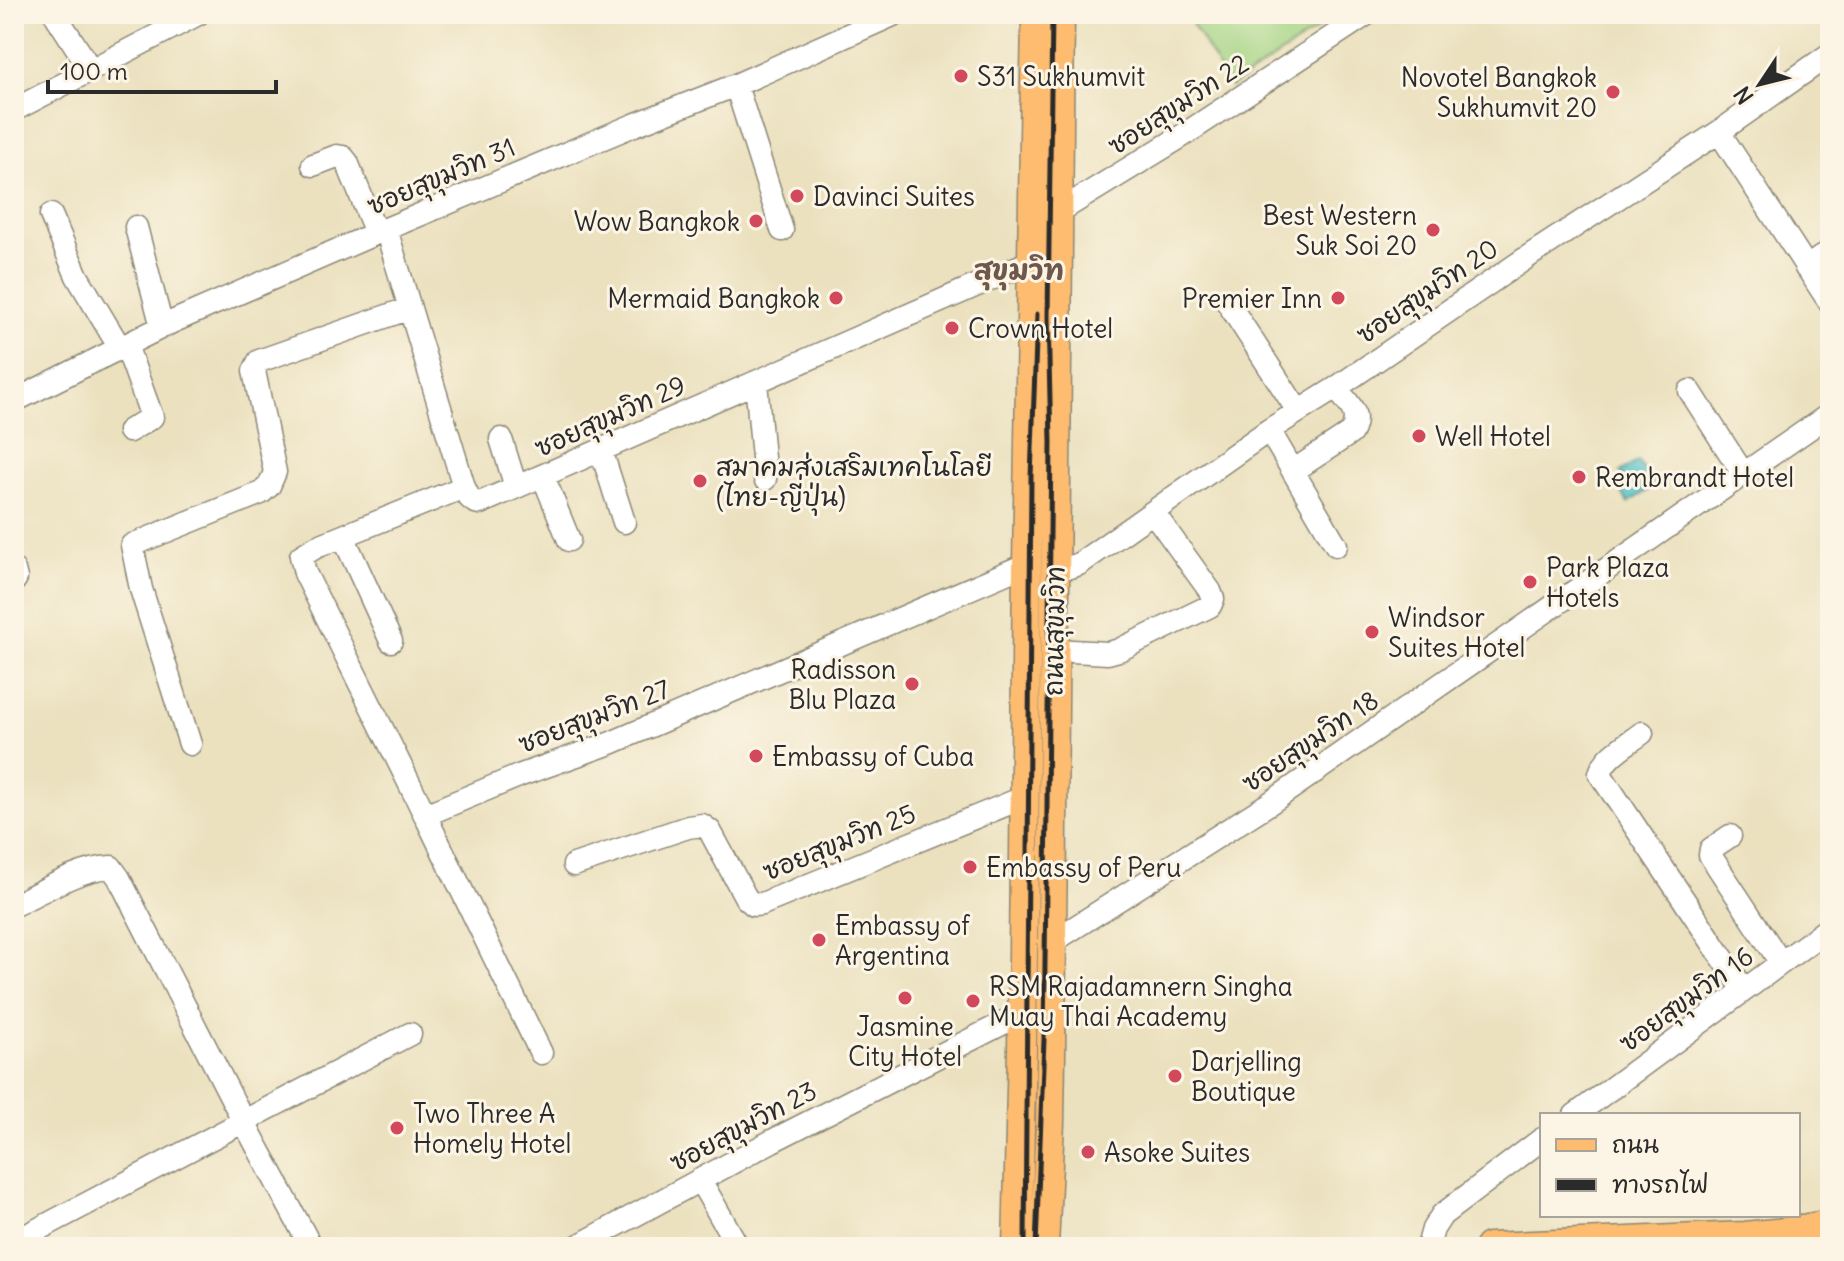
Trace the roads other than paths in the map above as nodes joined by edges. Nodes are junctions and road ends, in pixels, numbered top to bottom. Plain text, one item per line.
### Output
1 (55, 14) edge
2 (198, 14) edge
3 (895, 14) edge
4 (1036, 14) edge
5 (1060, 14) edge
6 (1367, 14) edge
7 (1829, 56) edge
8 (91, 70) junction
9 (736, 85) junction
10 (14, 110) edge
11 (1719, 132) junction
12 (313, 165) dead end
13 (1045, 212) junction
14 (51, 215) dead end
15 (136, 227) dead end
16 (782, 230) dead end
17 (381, 231) junction
18 (1830, 251) edge
19 (1032, 261) junction
20 (1806, 268) junction
21 (1226, 300) dead end
22 (1830, 303) edge
23 (410, 308) junction
24 (162, 327) junction
25 (123, 347) junction
26 (756, 382) junction
27 (1336, 388) junction
28 (1690, 391) dead end
29 (14, 401) edge
30 (1298, 411) junction
31 (1830, 414) edge
32 (1269, 430) junction
33 (129, 431) dead end
34 (501, 439) dead end
35 (601, 450) junction
36 (1293, 471) junction
37 (1744, 475) junction
38 (543, 476) junction
39 (765, 479) dead end
40 (464, 487) junction
41 (516, 487) junction
42 (1153, 512) junction
43 (624, 522) dead end
44 (343, 536) junction
45 (569, 540) dead end
46 (1336, 545) dead end
47 (1041, 565) junction
48 (14, 570) edge
49 (14, 581) edge
50 (391, 641) dead end
51 (1054, 650) junction
52 (1642, 733) dead end
53 (190, 744) dead end
54 (1025, 797) junction
55 (425, 815) junction
56 (1730, 836) dead end
57 (574, 865) dead end
58 (14, 905) edge
59 (1830, 927) edge
60 (1052, 942) junction
61 (1781, 963) junction
62 (1744, 990) junction
63 (1023, 1013) junction
64 (410, 1034) dead end
65 (541, 1053) dead end
66 (1578, 1113) edge
67 (243, 1120) junction
68 (1540, 1141) edge
69 (700, 1180) junction
70 (1830, 1224) edge
71 (14, 1242) edge
72 (311, 1247) edge
73 (576, 1247) edge
74 (738, 1247) edge
75 (1017, 1247) edge
76 (1044, 1247) edge
77 (1428, 1247) edge
78 (1489, 1247) edge

1 - 8 street
2 - 8 street
3 - 9 street, ซอยสุขุมวิท 31
4 - 13 main road, ถนนสุขุมวิท
5 - 13 main road, ถนนสุขุมวิท
6 - 13 street, ซอยสุขุมวิท 22
7 - 11 street, ซอยสุขุมวิท 20
8 - 10 street
9 - 16 street
9 - 17 street, ซอยสุขุมวิท 31
11 - 20 street
11 - 27 street, ซอยสุขุมวิท 20
12 - 17 street
13 - 19 main road, ถนนสุขุมวิท
13 - 47 main road, ถนนสุขุมวิท
14 - 25 street
15 - 24 street
17 - 23 street
17 - 24 street, ซอยสุขุมวิท 31
18 - 20 street
19 - 26 street, ซอยสุขุมวิท 29
19 - 47 main road, ถนนสุขุมวิท
20 - 22 street
21 - 30 street
23 - 40 street
23 - 53 street
24 - 25 street, ซอยสุขุมวิท 31
25 - 29 street, ซอยสุขุมวิท 31
25 - 33 street
26 - 35 street, ซอยสุขุมวิท 29
26 - 39 street
27 - 30 street, ซอยสุขุมวิท 20
27 - 36 street
28 - 37 street
30 - 32 street, ซอยสุขุมวิท 20
31 - 37 street, ซอยสุขุมวิท 18
32 - 36 street
32 - 42 street, ซอยสุขุมวิท 20
34 - 41 street
35 - 38 street, ซอยสุขุมวิท 29
35 - 43 street
36 - 46 street
37 - 60 street, ซอยสุขุมวิท 18
38 - 41 street, ซอยสุขุมวิท 29
38 - 45 street
40 - 41 street, ซอยสุขุมวิท 29
40 - 44 street
42 - 47 street, ซอยสุขุมวิท 20
42 - 51 street
44 - 50 street
44 - 55 street
47 - 51 main road, ถนนสุขุมวิท
47 - 54 main road, ถนนสุขุมวิท
47 - 55 street, ซอยสุขุมวิท 27
48 - 49 street
51 - 60 main road, ถนนสุขุมวิท
52 - 62 street
54 - 57 street, ซอยสุขุมวิท 25
54 - 63 main road, ถนนสุขุมวิท
55 - 65 street
56 - 61 street
58 - 67 street
59 - 61 street, ซอยสุขุมวิท 16
60 - 76 main road, ถนนสุขุมวิท
61 - 62 street, ซอยสุขุมวิท 16
62 - 66 street, ซอยสุขุมวิท 16
63 - 69 street, ซอยสุขุมวิท 23
63 - 75 main road, ถนนสุขุมวิท
64 - 67 street
67 - 71 street
67 - 72 street
68 - 77 street
69 - 73 street, ซอยสุขุมวิท 23
69 - 74 street
70 - 78 main road

